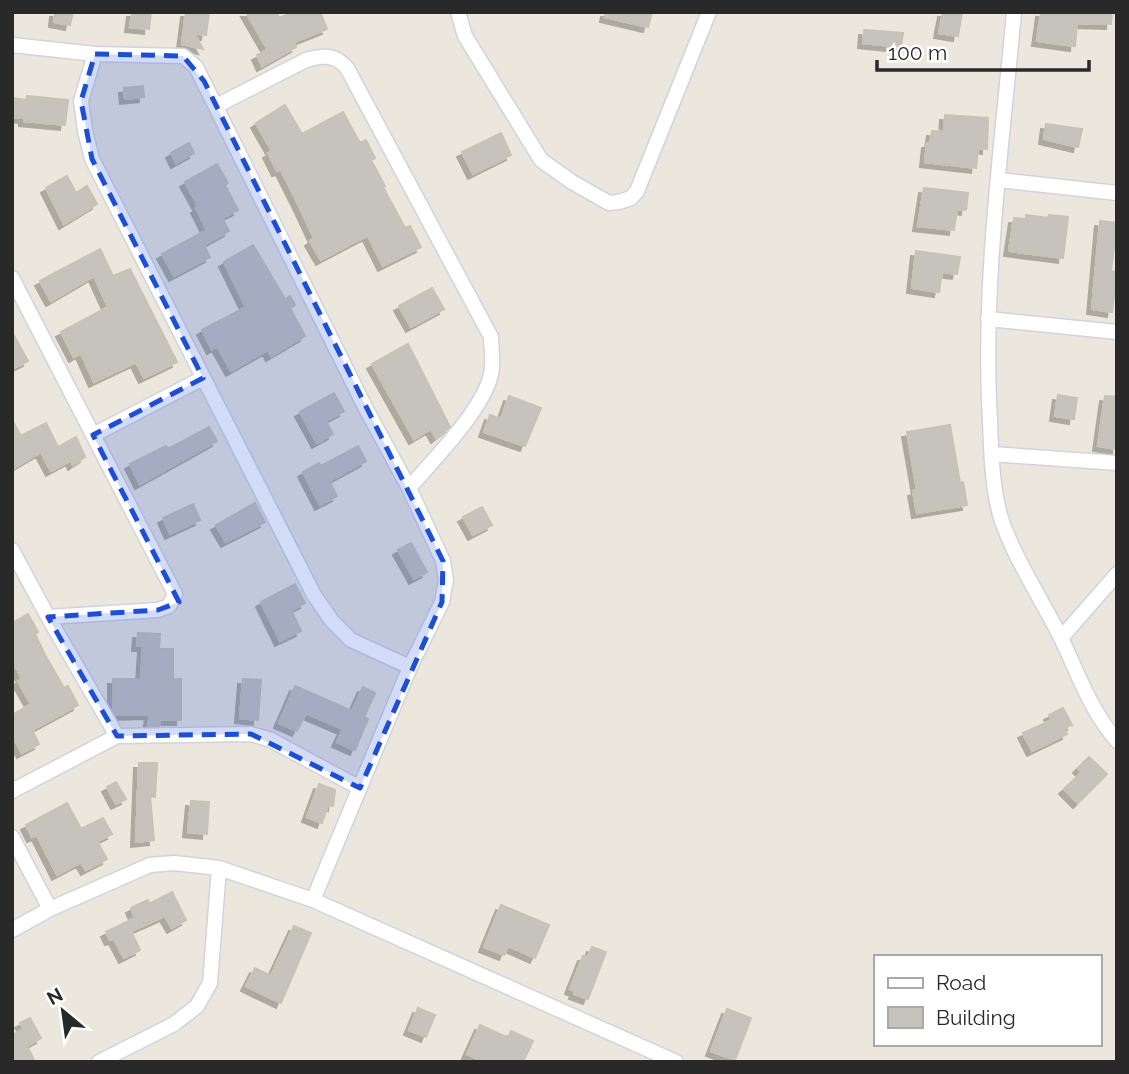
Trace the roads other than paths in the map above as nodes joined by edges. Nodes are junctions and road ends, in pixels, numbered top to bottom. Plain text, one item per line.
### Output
1 (458, 12) edge
2 (709, 12) edge
3 (1014, 12) edge
4 (12, 45) edge
5 (95, 54) junction
6 (216, 106) junction
7 (999, 180) junction
8 (1117, 193) edge
9 (12, 278) edge
10 (988, 319) junction
11 (1117, 332) edge
12 (202, 378) junction
13 (93, 435) junction
14 (992, 454) junction
15 (1117, 463) edge
16 (409, 488) junction
17 (12, 550) edge
18 (1117, 574) edge
19 (48, 617) junction
20 (1061, 638) junction
21 (410, 667) junction
22 (117, 736) junction
23 (1117, 741) edge
24 (360, 788) junction
25 (12, 791) edge
26 (12, 836) edge
27 (219, 868) junction
28 (313, 900) junction
29 (50, 909) junction
30 (12, 930) edge
31 (116, 1058) edge
32 (99, 1062) edge
33 (677, 1062) edge

1 - 2 street
3 - 7 street
4 - 5 street
5 - 6 street
5 - 12 street
6 - 16 street
6 - 16 street
7 - 8 street
7 - 10 street
9 - 13 street
10 - 11 street
10 - 14 street
12 - 13 street
12 - 21 street
13 - 19 street
14 - 15 street
14 - 20 street
16 - 21 street
17 - 19 street
18 - 20 street
19 - 22 street
20 - 23 street
21 - 24 street
22 - 24 street
22 - 25 street
24 - 28 street
26 - 29 street
27 - 28 street
27 - 29 street
27 - 31 street
28 - 33 street
29 - 30 street
31 - 32 street

